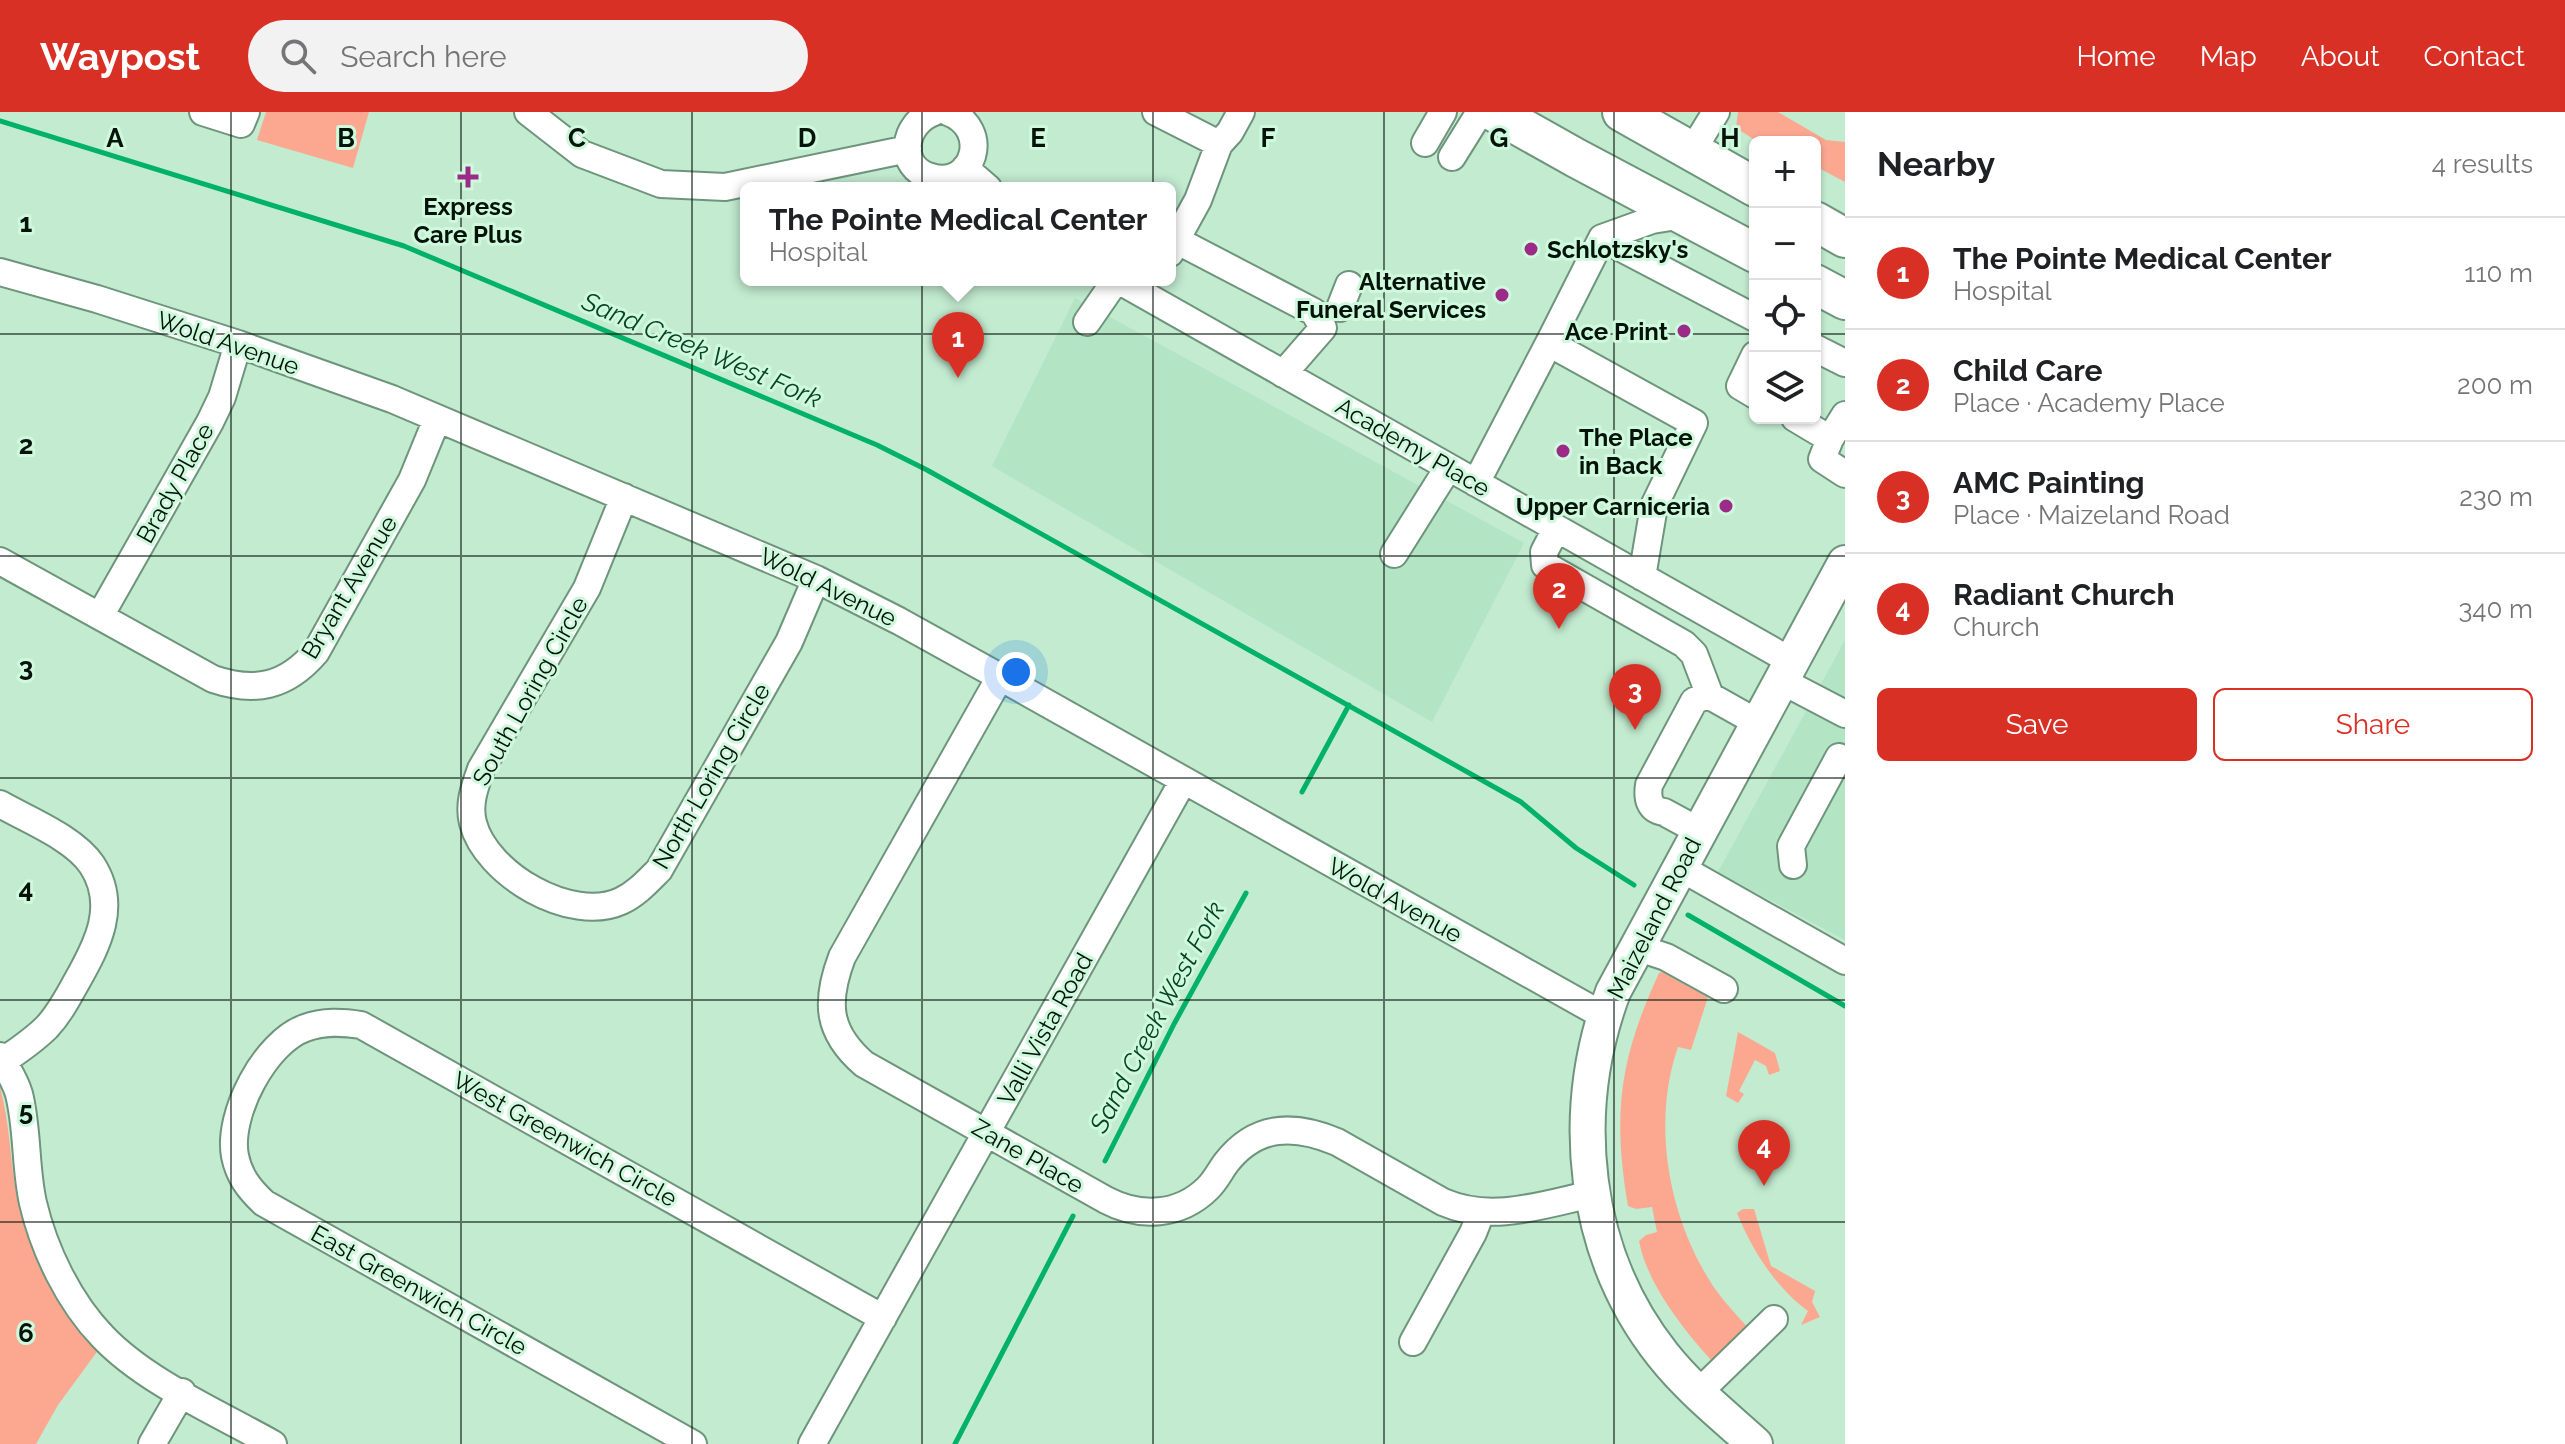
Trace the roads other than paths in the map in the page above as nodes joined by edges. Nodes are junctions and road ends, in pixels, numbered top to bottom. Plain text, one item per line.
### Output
1 (203, 112) edge
2 (246, 112) edge
3 (528, 112) edge
4 (1156, 112) edge
5 (1241, 112) edge
6 (1443, 112) edge
7 (1480, 112) edge
8 (1494, 112) edge
9 (1622, 112) edge
10 (1716, 112) edge
11 (950, 113) edge
12 (1425, 143) dead end
13 (1219, 144) junction
14 (908, 149) junction
15 (1692, 151) junction
16 (1452, 157) dead end
17 (965, 168) junction
18 (749, 182) edge
19 (981, 182) edge
20 (740, 184) edge
21 (1749, 184) edge
22 (1683, 215) junction
23 (1821, 224) edge
24 (1176, 236) edge
25 (1602, 238) junction
26 (1845, 238) edge
27 (1176, 245) edge
28 (1749, 250) edge
29 (0, 272) edge
30 (1113, 286) edge
31 (1821, 287) edge
32 (1154, 289) edge
33 (1845, 300) edge
34 (1749, 315) edge
35 (1087, 322) dead end
36 (1549, 343) junction
37 (238, 344) junction
38 (1821, 351) edge
39 (1845, 363) edge
40 (1749, 367) edge
41 (1283, 374) junction
42 (1749, 391) edge
43 (1845, 415) edge
44 (437, 419) junction
45 (1805, 424) edge
46 (1830, 439) junction
47 (1448, 468) junction
48 (1845, 474) edge
49 (1476, 483) junction
50 (624, 497) junction
51 (1556, 529) junction
52 (1394, 554) dead end
53 (0, 561) edge
54 (1845, 563) edge
55 (1642, 577) junction
56 (816, 579) junction
57 (1837, 597) edge
58 (1709, 615) junction
59 (100, 616) junction
60 (1690, 650) junction
61 (1786, 671) junction
62 (1000, 677) junction
63 (1709, 694) junction
64 (1845, 714) edge
65 (1758, 723) junction
66 (1839, 757) dead end
67 (1183, 781) junction
68 (0, 804) edge
69 (1699, 831) junction
70 (1793, 865) dead end
71 (1679, 867) junction
72 (556, 901) joint
73 (1636, 947) junction
74 (1845, 961) edge
75 (1724, 989) dead end
76 (1604, 1016) junction
77 (1, 1059) edge
78 (254, 1080) joint
79 (988, 1132) junction
80 (1592, 1194) junction
81 (1481, 1213) junction
82 (883, 1318) junction
83 (1774, 1319) dead end
84 (1413, 1342) dead end
85 (182, 1392) junction
86 (1698, 1393) junction
87 (1739, 1439) edge
88 (152, 1444) edge
89 (273, 1444) edge
90 (693, 1444) edge
91 (812, 1444) edge

1 - 2 street
3 - 20 street
4 - 13 street
5 - 13 street
6 - 12 street
7 - 16 street
8 - 22 highway
9 - 15 highway
10 - 15 street
11 - 14 street
11 - 17 street
13 - 24 street
14 - 17 street
14 - 18 street
15 - 21 highway
17 - 19 street
22 - 25 street
22 - 28 highway
23 - 26 highway
25 - 34 street
25 - 36 street
27 - 41 street
29 - 37 street, Wold Avenue
30 - 35 street
31 - 33 highway
32 - 41 street, Academy Place
36 - 49 street
36 - 55 street
37 - 44 street, Wold Avenue
37 - 59 street, Brady Place
38 - 39 street
40 - 42 street
41 - 47 street, Academy Place
43 - 46 street
44 - 50 street, Wold Avenue
44 - 59 street, Bryant Avenue
45 - 46 street
46 - 48 street
47 - 49 street, Academy Place
47 - 52 street
49 - 51 street, Academy Place
50 - 56 street, Wold Avenue
50 - 72 street, South Loring Circle
51 - 55 street, Academy Place
51 - 60 street
53 - 59 street, Bryant Avenue
54 - 57 main road, Maizeland Road
55 - 58 street, Academy Place
56 - 62 street, Wold Avenue
56 - 72 street, North Loring Circle
57 - 61 main road, Maizeland Road
58 - 60 street
58 - 61 street, Academy Place
60 - 63 street
61 - 64 street, Academy Place
61 - 65 main road, Maizeland Road
62 - 67 street, Wold Avenue
62 - 79 street, Zane Place
63 - 65 street
63 - 69 street
65 - 69 main road, Maizeland Road
66 - 70 street
67 - 76 street, Wold Avenue
67 - 79 street, Valli Vista Road
68 - 77 street
69 - 71 main road, Maizeland Road
71 - 73 main road, Maizeland Road
71 - 74 street
73 - 75 street
73 - 76 main road, Maizeland Road
76 - 80 main road, Maizeland Road
77 - 85 street
78 - 82 street, West Greenwich Circle
78 - 90 street, East Greenwich Circle
79 - 81 street, Zane Place
79 - 82 street, Valli Vista Road
80 - 81 street, Zane Place
80 - 86 main road, Maizeland Road
81 - 84 street
82 - 91 street, Valli Vista Road
83 - 86 street
85 - 88 street
85 - 89 street
86 - 87 main road, Maizeland Road

